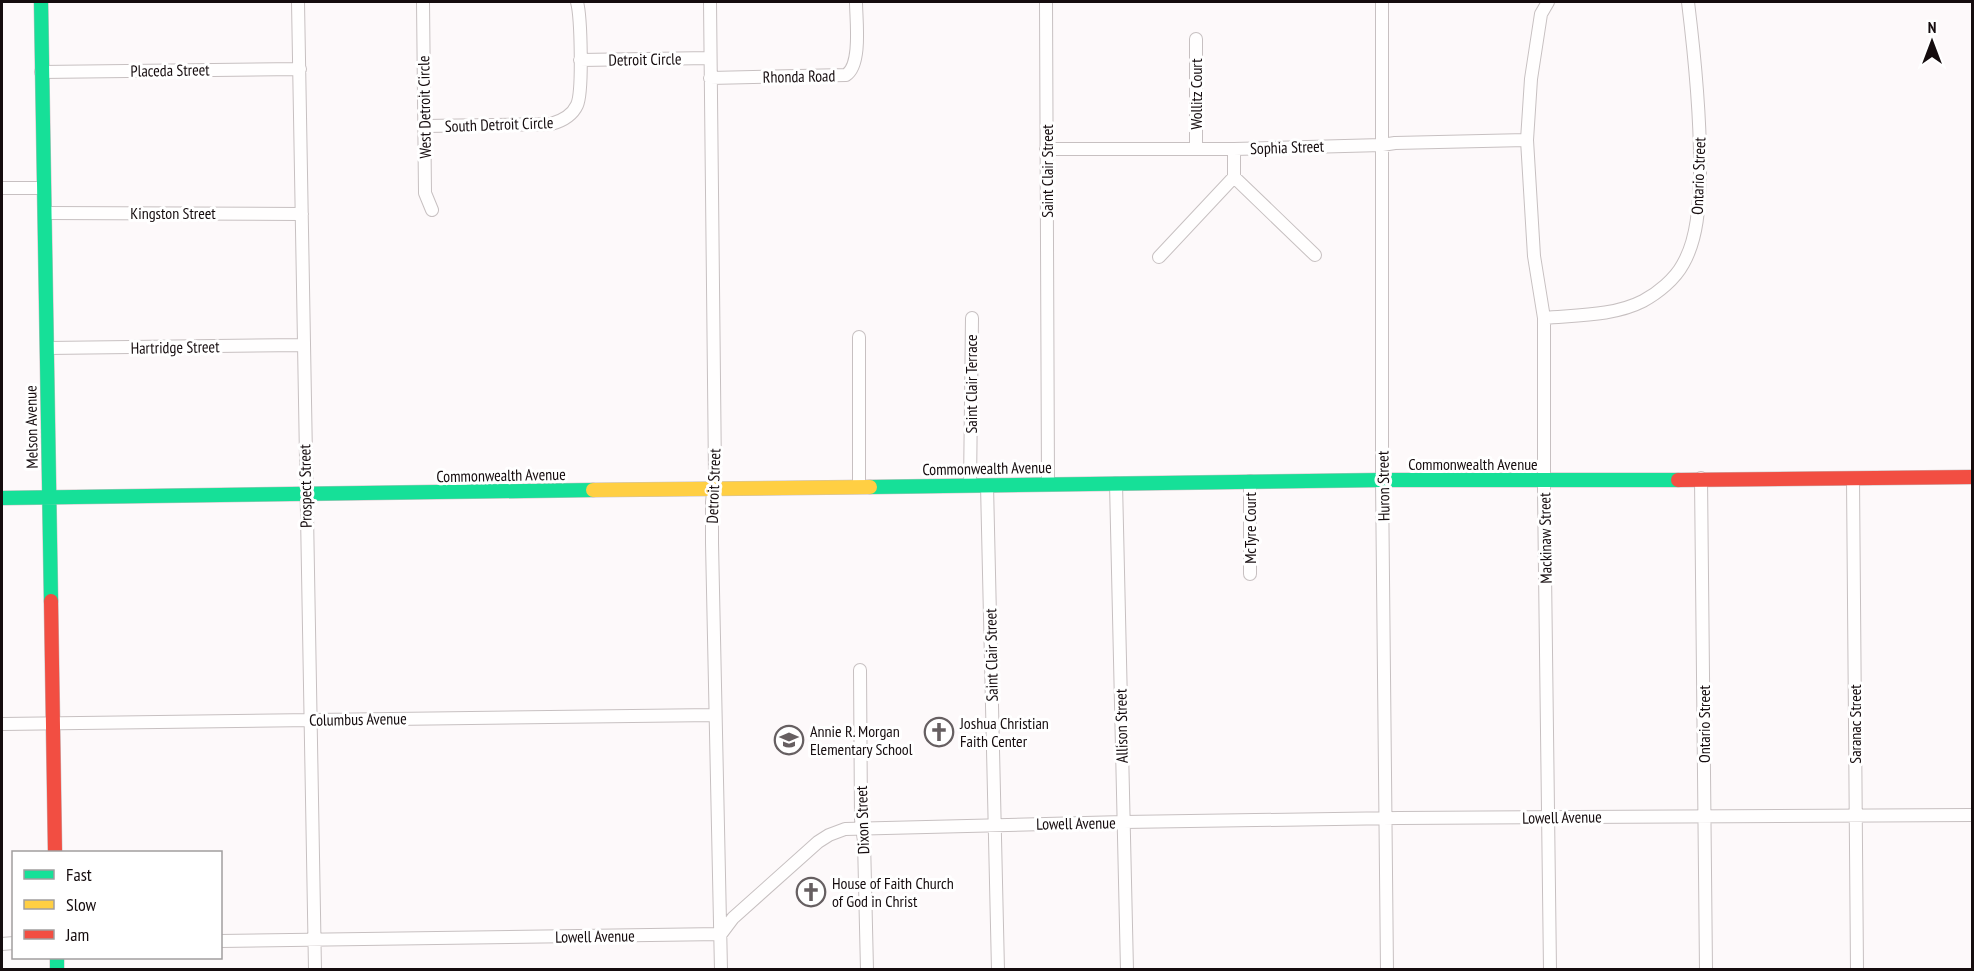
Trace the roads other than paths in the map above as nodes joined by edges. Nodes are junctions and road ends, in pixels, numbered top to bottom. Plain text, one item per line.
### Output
1 (41, 2) edge
2 (298, 2) edge
3 (423, 2) edge
4 (577, 2) edge
5 (710, 2) edge
6 (856, 2) edge
7 (1046, 2) edge
8 (1382, 2) edge
9 (1548, 2) edge
10 (1688, 2) edge
11 (1196, 39) dead end
12 (710, 58) junction
13 (580, 60) junction
14 (300, 69) junction
15 (41, 72) junction
16 (710, 78) junction
17 (424, 126) junction
18 (1527, 140) junction
19 (1382, 145) junction
20 (1046, 149) junction
21 (1196, 149) junction
22 (1234, 149) junction
23 (1234, 177) junction
24 (2, 188) edge
25 (44, 188) junction
26 (432, 210) dead end
27 (45, 213) junction
28 (302, 214) junction
29 (1315, 255) dead end
30 (1159, 256) dead end
31 (972, 318) dead end
32 (1544, 318) junction
33 (859, 338) dead end
34 (303, 345) junction
35 (47, 348) junction
36 (1972, 477) edge
37 (1701, 478) junction
38 (1853, 478) junction
39 (1382, 480) junction
40 (1250, 481) junction
41 (1544, 481) junction
42 (1116, 483) junction
43 (1048, 484) junction
44 (970, 485) junction
45 (987, 485) junction
46 (860, 487) junction
47 (713, 488) junction
48 (306, 494) junction
49 (49, 497) junction
50 (2, 498) edge
51 (1250, 574) dead end
52 (860, 670) dead end
53 (715, 715) junction
54 (311, 720) junction
55 (53, 723) junction
56 (2, 724) edge
57 (1704, 815) junction
58 (1856, 815) junction
59 (1972, 815) edge
60 (1548, 817) junction
61 (1386, 818) junction
62 (1124, 822) junction
63 (994, 825) junction
64 (862, 828) junction
65 (55, 851) edge
66 (721, 934) junction
67 (315, 940) junction
68 (222, 941) edge
69 (315, 969) edge
70 (721, 969) edge
71 (867, 969) edge
72 (998, 969) edge
73 (1126, 969) edge
74 (1387, 969) edge
75 (1550, 969) edge
76 (1706, 969) edge
77 (1857, 969) edge

1 - 15 main road, Melson Avenue
2 - 14 street, Prospect Street
3 - 17 street, West Detroit Circle
4 - 13 street
5 - 12 street, Detroit Street
6 - 16 street, Rhonda Road
7 - 20 street, Saint Clair Street
8 - 19 street, Huron Street
9 - 18 street, Mackinaw Street
10 - 32 street, Ontario Street
11 - 21 street, Wollitz Court
12 - 13 street, Detroit Circle
12 - 16 street, Detroit Street
13 - 17 street, South Detroit Circle
14 - 15 street, Placeda Street
14 - 28 street, Prospect Street
15 - 25 main road, Melson Avenue
16 - 47 street, Detroit Street
17 - 26 street, West Detroit Circle
18 - 19 street, Sophia Street
18 - 32 street, Mackinaw Street
19 - 22 street, Sophia Street
19 - 39 street, Huron Street
20 - 21 street, Sophia Street
20 - 43 street, Saint Clair Street
21 - 22 street, Sophia Street
22 - 23 street
23 - 29 street
23 - 30 street
24 - 25 street
25 - 27 main road, Melson Avenue
27 - 28 street, Kingston Street
27 - 35 main road, Melson Avenue
28 - 34 street, Prospect Street
31 - 44 street, Saint Clair Terrace
32 - 41 street, Mackinaw Street
33 - 46 street
34 - 35 street, Hartridge Street
34 - 48 street, Prospect Street
35 - 49 main road, Melson Avenue
36 - 38 main road, Commonwealth Avenue
37 - 38 main road, Commonwealth Avenue
37 - 41 main road, Commonwealth Avenue
37 - 57 street, Ontario Street
38 - 58 street, Saranac Street
39 - 40 main road, Commonwealth Avenue
39 - 41 main road, Commonwealth Avenue
39 - 61 street, Huron Street
40 - 42 main road, Commonwealth Avenue
40 - 51 street, McTyre Court
41 - 60 street, Mackinaw Street
42 - 43 main road, Commonwealth Avenue
42 - 62 street, Allison Street
43 - 45 main road, Commonwealth Avenue
44 - 45 main road, Commonwealth Avenue
44 - 46 main road, Commonwealth Avenue
45 - 63 street, Saint Clair Street
46 - 47 main road, Commonwealth Avenue
47 - 48 main road, Commonwealth Avenue
47 - 53 street, Detroit Street
48 - 49 main road, Commonwealth Avenue
48 - 54 street, Prospect Street
49 - 50 main road, Commonwealth Avenue
49 - 55 main road, Melson Avenue
52 - 64 street, Dixon Street
53 - 54 street, Columbus Avenue
53 - 66 street, Detroit Street
54 - 55 street, Columbus Avenue
54 - 67 street, Prospect Street
55 - 56 street, Columbus Avenue
55 - 65 main road, Melson Avenue
57 - 58 street, Lowell Avenue
57 - 60 street, Lowell Avenue
57 - 76 street, Ontario Street
58 - 59 street, Lowell Avenue
58 - 77 street, Saranac Street
60 - 61 street, Lowell Avenue
60 - 75 street, Mackinaw Street
61 - 62 street, Lowell Avenue
61 - 74 street, Huron Street
62 - 63 street, Lowell Avenue
62 - 73 street, Allison Street
63 - 64 street, Lowell Avenue
63 - 72 street, Saint Clair Street
64 - 66 street, Lowell Avenue
64 - 71 street, Dixon Street
66 - 67 street, Lowell Avenue
66 - 70 street, Detroit Street
67 - 68 street, Lowell Avenue
67 - 69 street, Prospect Street

